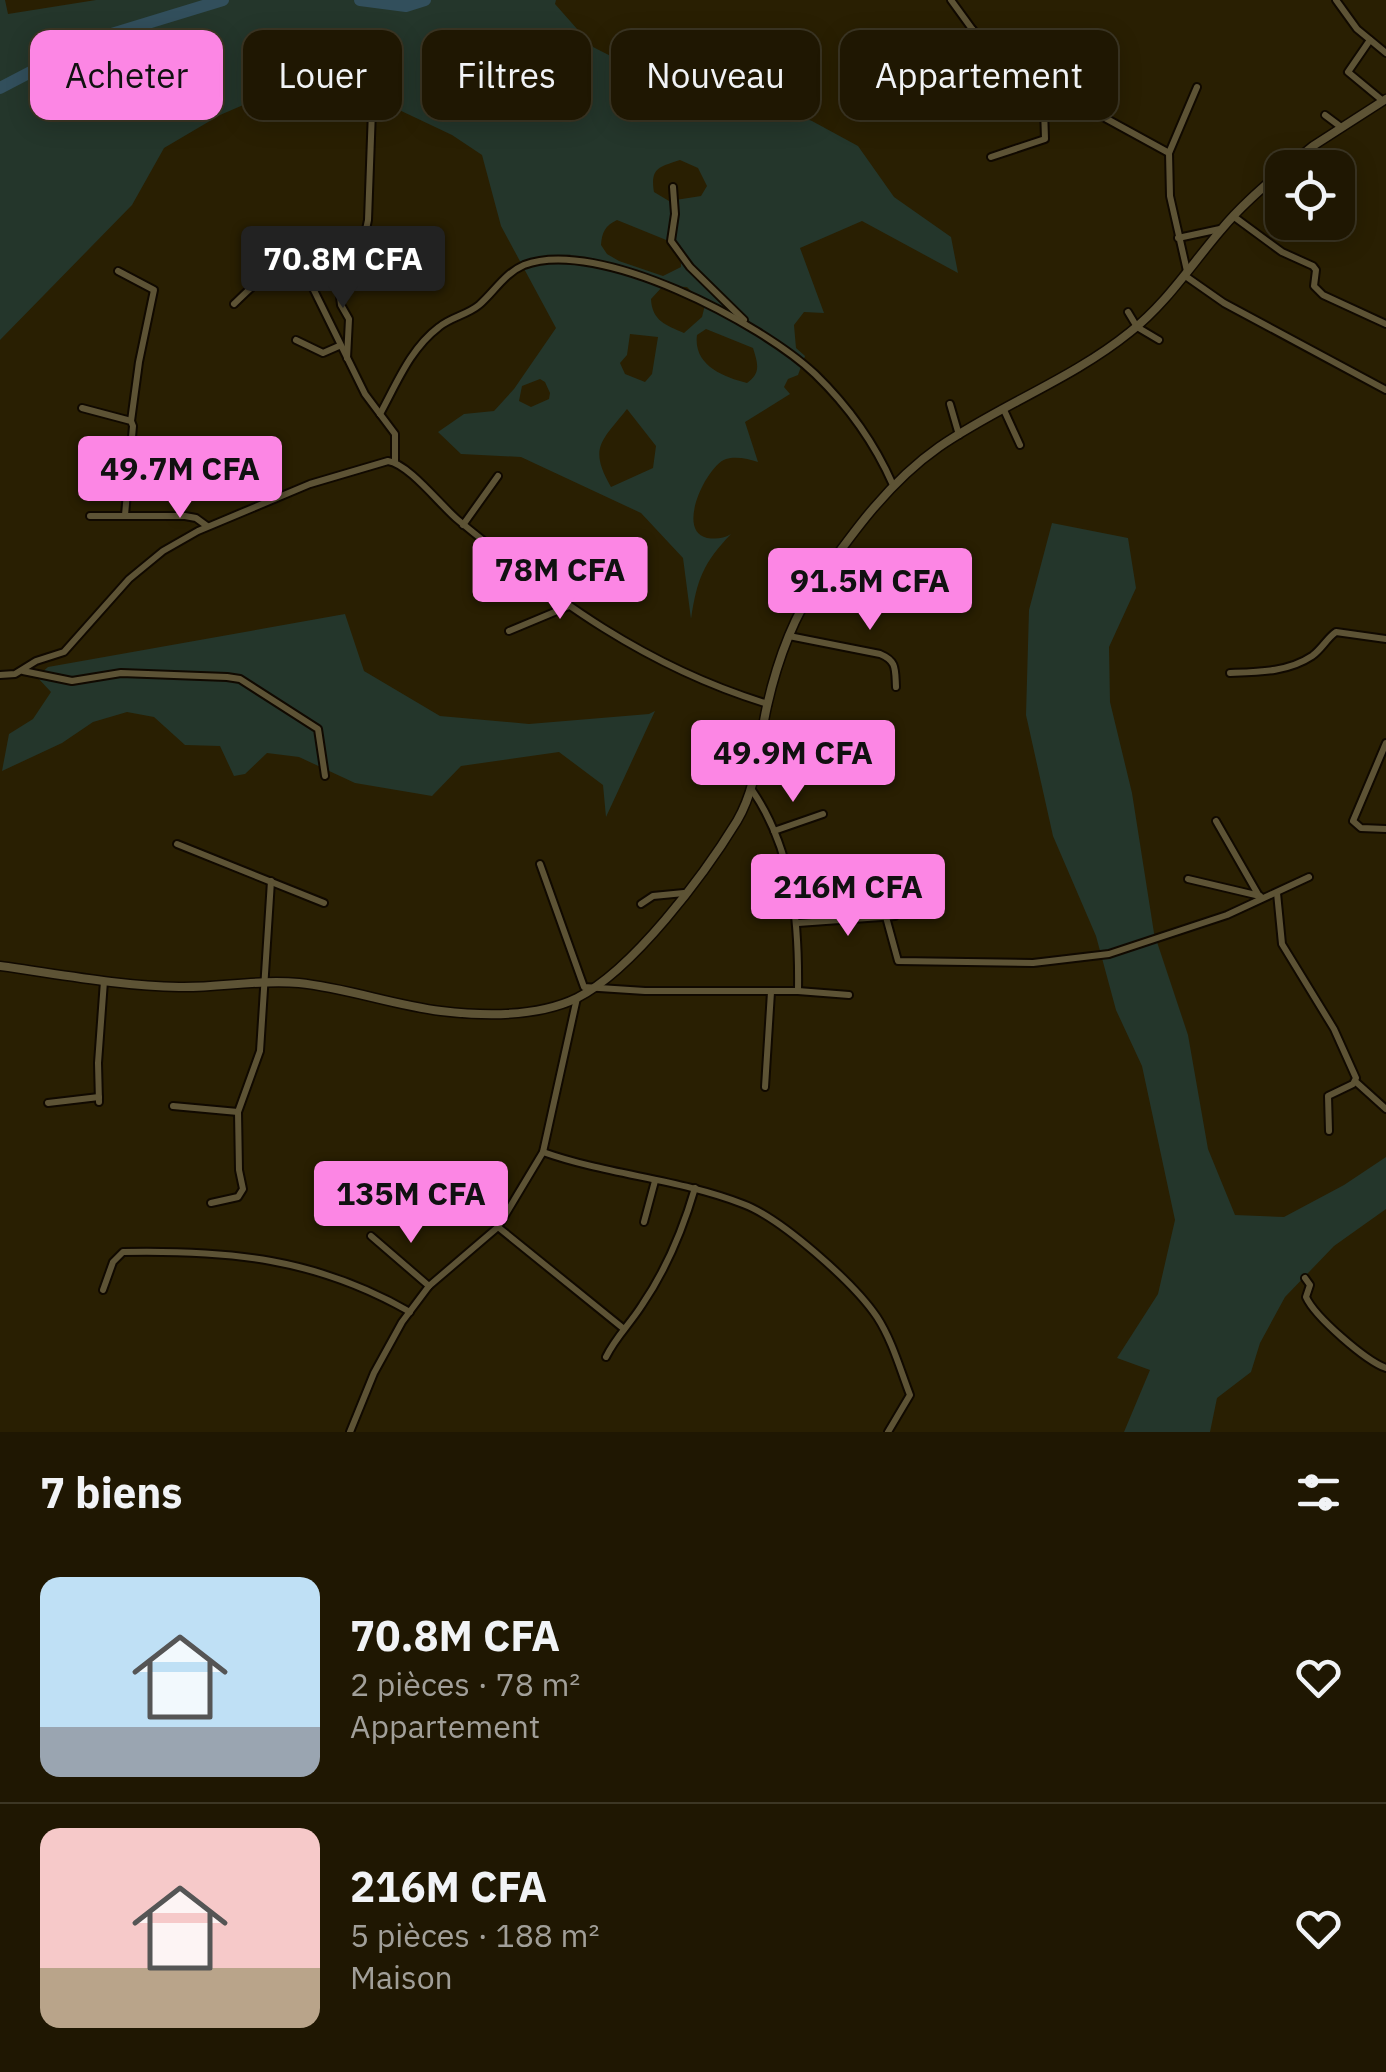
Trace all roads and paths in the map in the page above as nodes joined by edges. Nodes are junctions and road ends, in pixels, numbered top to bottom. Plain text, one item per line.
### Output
1 (951, 0) edge
2 (1336, 0) edge
3 (973, 30) edge
4 (1370, 40) junction
5 (1386, 54) edge
6 (1197, 87) dead end
7 (1385, 100) edge
8 (1325, 115) dead end
9 (372, 120) edge
10 (1044, 120) edge
11 (1109, 120) edge
12 (1341, 127) junction
13 (1310, 150) edge
14 (1169, 153) junction
15 (991, 156) dead end
16 (673, 187) dead end
17 (1265, 187) edge
18 (1233, 216) junction
19 (1222, 229) junction
20 (1178, 238) junction
21 (118, 271) dead end
22 (1186, 273) junction
23 (234, 304) dead end
24 (1128, 312) dead end
25 (749, 324) junction
26 (1386, 324) edge
27 (1137, 326) junction
28 (296, 340) dead end
29 (1159, 340) dead end
30 (339, 346) junction
31 (347, 359) junction
32 (1386, 390) edge
33 (950, 404) dead end
34 (82, 408) dead end
35 (1004, 410) junction
36 (380, 414) junction
37 (131, 421) junction
38 (959, 435) junction
39 (1020, 445) dead end
40 (395, 462) junction
41 (498, 476) dead end
42 (893, 485) junction
43 (124, 515) junction
44 (90, 516) dead end
45 (463, 524) junction
46 (207, 526) junction
47 (569, 606) junction
48 (509, 631) dead end
49 (789, 636) junction
50 (1386, 639) edge
51 (22, 671) junction
52 (1230, 673) dead end
53 (0, 675) edge
54 (896, 687) dead end
55 (768, 704) junction
56 (1386, 743) edge
57 (325, 776) dead end
58 (752, 790) junction
59 (824, 814) dead end
60 (1216, 821) dead end
61 (1386, 828) edge
62 (774, 831) junction
63 (177, 844) dead end
64 (540, 864) dead end
65 (1310, 878) dead end
66 (1188, 879) dead end
67 (271, 881) junction
68 (684, 893) junction
69 (1277, 893) junction
70 (1263, 896) junction
71 (324, 903) dead end
72 (641, 904) dead end
73 (798, 923) junction
74 (0, 966) edge
75 (104, 980) junction
76 (267, 981) junction
77 (589, 989) junction
78 (798, 991) junction
79 (771, 992) junction
80 (849, 996) dead end
81 (577, 998) junction
82 (1356, 1082) junction
83 (765, 1087) dead end
84 (48, 1103) dead end
85 (174, 1106) dead end
86 (1386, 1109) edge
87 (238, 1112) junction
88 (1329, 1130) dead end
89 (543, 1152) junction
90 (655, 1181) junction
91 (694, 1188) junction
92 (211, 1203) dead end
93 (644, 1222) dead end
94 (498, 1227) junction
95 (371, 1236) dead end
96 (1305, 1278) dead end
97 (429, 1286) junction
98 (103, 1290) dead end
99 (410, 1312) junction
100 (624, 1329) junction
101 (606, 1358) dead end
102 (1386, 1368) edge
103 (350, 1432) edge
104 (888, 1432) edge

1 - 3 street
2 - 4 street
4 - 5 street
4 - 7 street
6 - 14 street
7 - 12 street
8 - 12 street
9 - 31 street
10 - 15 street
11 - 14 street
12 - 13 street
14 - 20 street
16 - 25 street
17 - 18 street
18 - 19 street
18 - 26 street
19 - 20 street
19 - 22 street
20 - 22 street
21 - 37 street
22 - 27 street
22 - 32 street
23 - 30 street
24 - 27 street
25 - 36 street
25 - 42 street
27 - 29 street
27 - 35 street
28 - 30 street
30 - 31 street
31 - 36 street
33 - 38 street
34 - 37 street
35 - 38 street
35 - 39 street
36 - 40 street
37 - 43 street
38 - 42 street
40 - 45 street
40 - 46 street
41 - 45 street
42 - 49 street
43 - 44 street
43 - 46 street
45 - 47 street
46 - 51 street
47 - 48 street
47 - 55 street
49 - 54 street
49 - 55 street
50 - 52 street
51 - 53 street
51 - 57 street
55 - 58 street
56 - 61 street
58 - 62 street
58 - 68 street
59 - 62 street
60 - 70 street
62 - 73 street
63 - 67 street
64 - 77 street
65 - 69 street
66 - 70 street
67 - 71 street
67 - 76 street
68 - 72 street
68 - 77 street
69 - 70 street
69 - 82 street
70 - 73 street
73 - 78 street
74 - 75 street
75 - 76 street
75 - 84 street
76 - 81 street
76 - 87 street
77 - 79 street
77 - 81 street
78 - 79 street
78 - 80 street
79 - 83 street
81 - 89 street
82 - 86 street
82 - 88 street
85 - 87 street
87 - 92 street
89 - 90 street
89 - 94 street
90 - 91 street
90 - 93 street
91 - 100 street
91 - 104 street
94 - 97 street
94 - 100 street
95 - 97 street
96 - 102 street
97 - 99 street
98 - 99 street
99 - 103 street
100 - 101 street

